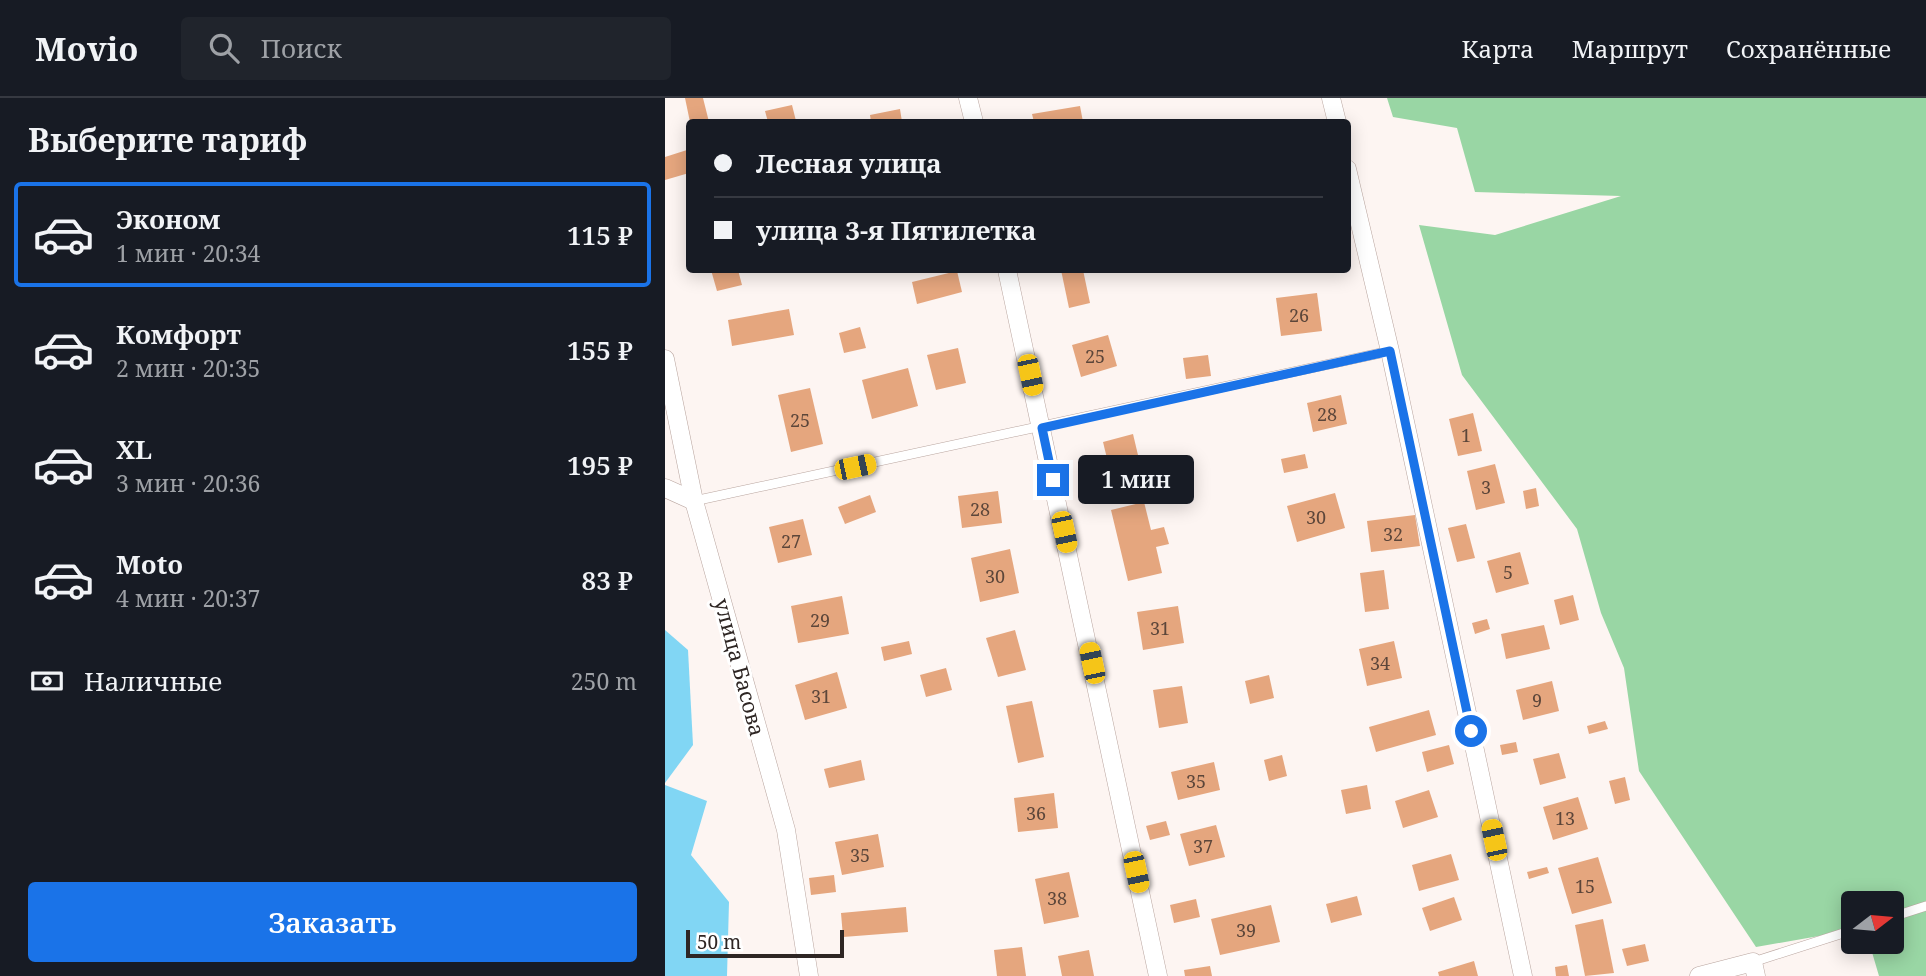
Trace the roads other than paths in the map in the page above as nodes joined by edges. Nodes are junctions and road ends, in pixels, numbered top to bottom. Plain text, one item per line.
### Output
1 (968, 98) edge
2 (1331, 98) edge
3 (973, 119) edge
4 (1336, 119) edge
5 (1351, 186) edge
6 (1008, 273) edge
7 (1390, 351) junction
8 (665, 359) edge
9 (1042, 428) junction
10 (665, 488) edge
11 (694, 500) junction
12 (1926, 906) edge
13 (1904, 913) edge
14 (1841, 935) edge
15 (1754, 969) edge
16 (809, 976) edge
17 (1159, 976) edge
18 (1523, 976) edge
19 (1699, 976) edge

1 - 3 street
2 - 4 street
5 - 7 street
6 - 9 street
7 - 9 lane
7 - 18 street
8 - 11 street, улица Басова
9 - 11 lane
9 - 17 street
10 - 11 street
11 - 16 street, улица Басова
12 - 13 lane
14 - 15 lane
15 - 19 street

